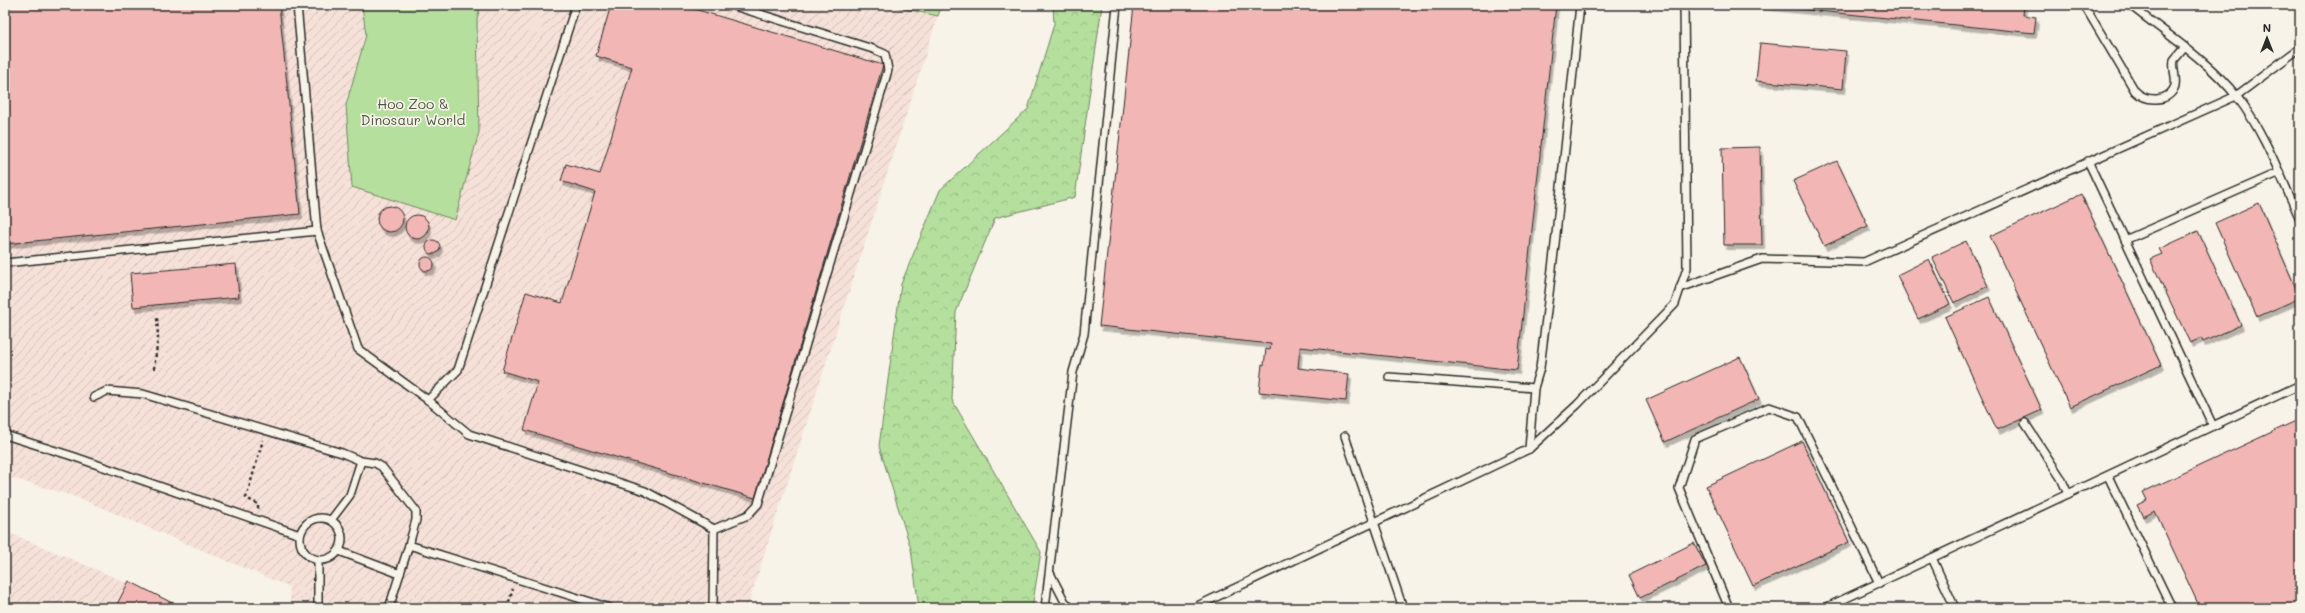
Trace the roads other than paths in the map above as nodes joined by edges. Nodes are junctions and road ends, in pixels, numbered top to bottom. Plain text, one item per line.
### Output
1 (297, 5) edge
2 (576, 5) edge
3 (731, 5) edge
4 (1117, 5) edge
5 (1580, 5) edge
6 (1684, 5) edge
7 (2084, 5) edge
8 (2130, 5) edge
9 (2184, 48) junction
10 (2300, 48) edge
11 (2236, 96) junction
12 (2088, 161) junction
13 (2278, 172) junction
14 (2300, 219) edge
15 (317, 231) junction
16 (2125, 240) junction
17 (5, 263) edge
18 (1680, 288) junction
19 (1389, 377) dead end
20 (2300, 385) edge
21 (1534, 388) junction
22 (94, 397) dead end
23 (428, 400) junction
24 (2025, 423) dead end
25 (2213, 426) junction
26 (5, 435) edge
27 (1345, 436) dead end
28 (1529, 448) junction
29 (361, 461) junction
30 (2108, 476) junction
31 (2068, 494) junction
32 (332, 520) junction
33 (1373, 523) junction
34 (714, 529) junction
35 (300, 535) junction
36 (409, 545) junction
37 (339, 551) junction
38 (1932, 558) junction
39 (318, 560) junction
40 (1050, 572) junction
41 (400, 574) junction
42 (1879, 583) junction
43 (318, 608) edge
44 (388, 608) edge
45 (610, 608) edge
46 (713, 608) edge
47 (1045, 608) edge
48 (1071, 608) edge
49 (1193, 608) edge
50 (1403, 608) edge
51 (1729, 608) edge
52 (1825, 608) edge
53 (1955, 608) edge
54 (2172, 608) edge

1 - 15 lane
2 - 23 lane
3 - 34 lane
4 - 40 lane
5 - 21 lane
6 - 18 lane
7 - 9 lane
8 - 9 lane
9 - 11 lane
10 - 11 lane
11 - 12 lane
11 - 13 lane
12 - 16 lane
12 - 18 lane
13 - 14 lane
13 - 16 lane
15 - 17 lane
15 - 23 lane
16 - 25 lane
18 - 28 lane
19 - 21 lane
20 - 25 lane
21 - 28 lane
22 - 29 lane
23 - 34 lane
24 - 31 lane
25 - 30 lane
26 - 35 lane
27 - 33 lane
28 - 33 lane
29 - 32 lane
29 - 36 lane
30 - 31 lane
30 - 54 lane
31 - 38 lane
32 - 35 lane
32 - 37 lane
33 - 49 lane
33 - 50 lane
34 - 46 lane
35 - 39 lane
36 - 41 lane
36 - 45 lane
37 - 39 lane
37 - 41 lane
38 - 42 lane
38 - 53 lane
39 - 43 lane
40 - 47 lane
40 - 48 lane
41 - 44 lane
42 - 51 lane
42 - 52 lane

